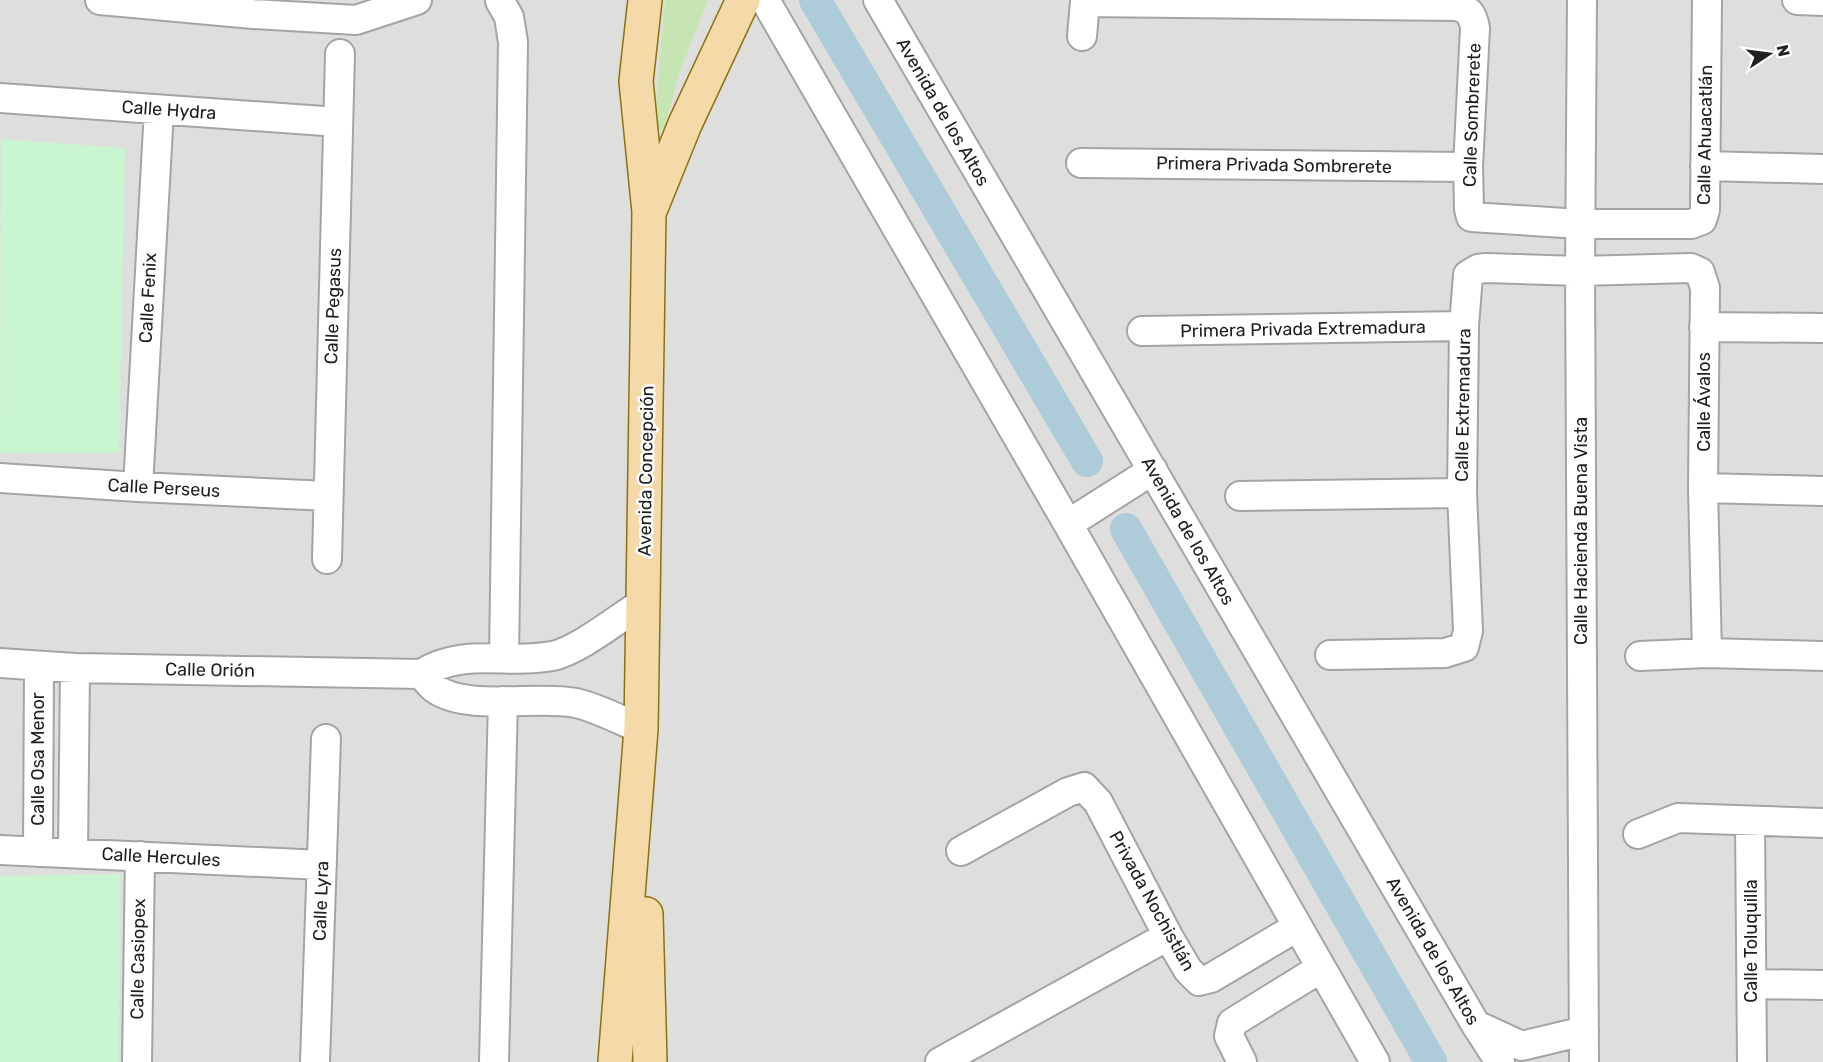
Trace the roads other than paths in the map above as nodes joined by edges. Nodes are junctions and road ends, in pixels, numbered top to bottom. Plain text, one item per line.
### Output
1 (100, 0) edge
2 (417, 0) edge
3 (645, 0) edge
4 (743, 0) edge
5 (765, 0) edge
6 (878, 0) edge
7 (1582, 0) edge
8 (1707, 0) edge
9 (1797, 0) edge
10 (500, 1) edge
11 (1823, 1) edge
12 (1083, 36) dead end
13 (340, 54) dead end
14 (0, 98) edge
15 (159, 110) junction
16 (338, 123) junction
17 (1081, 163) dead end
18 (1705, 166) junction
19 (1468, 167) junction
20 (1823, 169) edge
21 (650, 212) junction
22 (1580, 224) junction
23 (1580, 271) junction
24 (1464, 326) junction
25 (1704, 327) junction
26 (1823, 328) edge
27 (1142, 332) dead end
28 (1153, 470) junction
29 (0, 478) edge
30 (138, 487) junction
31 (1703, 488) junction
32 (1823, 491) edge
33 (1462, 493) junction
34 (328, 496) junction
35 (1240, 496) dead end
36 (1068, 524) junction
37 (327, 559) dead end
38 (644, 602) junction
39 (1707, 653) junction
40 (1330, 655) dead end
41 (1640, 656) dead end
42 (1823, 656) edge
43 (504, 658) junction
44 (0, 663) edge
45 (39, 666) junction
46 (75, 668) junction
47 (421, 674) junction
48 (503, 701) junction
49 (641, 729) junction
50 (326, 739) dead end
51 (1750, 821) junction
52 (1823, 823) edge
53 (1638, 834) dead end
54 (0, 850) edge
55 (961, 851) dead end
56 (38, 852) junction
57 (73, 853) junction
58 (140, 856) junction
59 (322, 865) junction
60 (628, 912) junction
61 (1297, 927) junction
62 (1168, 936) junction
63 (1321, 968) junction
64 (1752, 984) junction
65 (1823, 985) edge
66 (1476, 1025) junction
67 (1584, 1031) junction
68 (137, 1062) edge
69 (315, 1062) edge
70 (494, 1062) edge
71 (615, 1062) edge
72 (627, 1062) edge
73 (650, 1062) edge
74 (940, 1062) edge
75 (1242, 1062) edge
76 (1375, 1062) edge
77 (1500, 1062) edge
78 (1584, 1062) edge
79 (1752, 1062) edge

1 - 2 street
3 - 21 main road, Avenida Concepción
4 - 21 main road, Avenida Concepción
5 - 36 street
6 - 28 street, Avenida de los Altos
7 - 22 street, Calle Hacienda Buena Vista
8 - 18 street, Calle Ahuacatlán
9 - 11 street
10 - 43 street
12 - 19 street, Calle Sombrerete
13 - 16 street, Calle Pegasus
14 - 15 street, Calle Hydra
15 - 16 street, Calle Hydra
15 - 30 street, Calle Fenix
16 - 34 street, Calle Pegasus
17 - 19 street, Primera Privada Sombrerete
18 - 20 street
18 - 22 street, Calle Ahuacatlán
19 - 22 street, Calle Sombrerete
21 - 38 main road, Avenida Concepción
22 - 23 street, Calle Hacienda Buena Vista
23 - 24 street, Calle Extremadura
23 - 25 street, Calle Ávalos
23 - 67 street, Calle Hacienda Buena Vista
24 - 27 street, Primera Privada Extremadura
24 - 33 street, Calle Extremadura
25 - 26 street
25 - 31 street, Calle Ávalos
28 - 36 street
28 - 66 street, Avenida de los Altos
29 - 30 street, Calle Perseus
30 - 34 street, Calle Perseus
31 - 32 street
31 - 39 street, Calle Ávalos
33 - 35 street
33 - 40 street, Calle Extremadura
34 - 37 street, Calle Pegasus
36 - 61 street
38 - 43 street, Calle Orión
38 - 49 main road, Avenida Concepción
39 - 41 street
39 - 42 street
43 - 47 street, Calle Orión
44 - 45 street, Calle Orión
45 - 46 street, Calle Orión
45 - 56 street, Calle Osa Menor
46 - 47 street, Calle Orión
46 - 57 street, Calle Osa Menor
47 - 48 street
48 - 49 street
48 - 70 street
49 - 60 main road, Avenida Concepción
49 - 73 main road, Avenida Concepción
50 - 59 street, Calle Lyra
51 - 52 street
51 - 53 street
51 - 64 street, Calle Toluquilla
54 - 56 street, Calle Hercules
55 - 62 street, Privada Nochistlán
56 - 57 street, Calle Hercules
57 - 58 street, Calle Hercules
58 - 59 street, Calle Hercules
58 - 68 street, Calle Casiopex
59 - 69 street, Calle Lyra
60 - 71 main road, Avenida Concepción
60 - 72 main road, Avenida Concepción
61 - 62 street, Privada Nochistlán
61 - 63 street
62 - 74 street
63 - 75 street
63 - 76 street
64 - 65 street
64 - 79 street, Calle Toluquilla
66 - 67 street
66 - 77 street, Avenida de los Altos
67 - 78 street, Calle Hacienda Buena Vista

